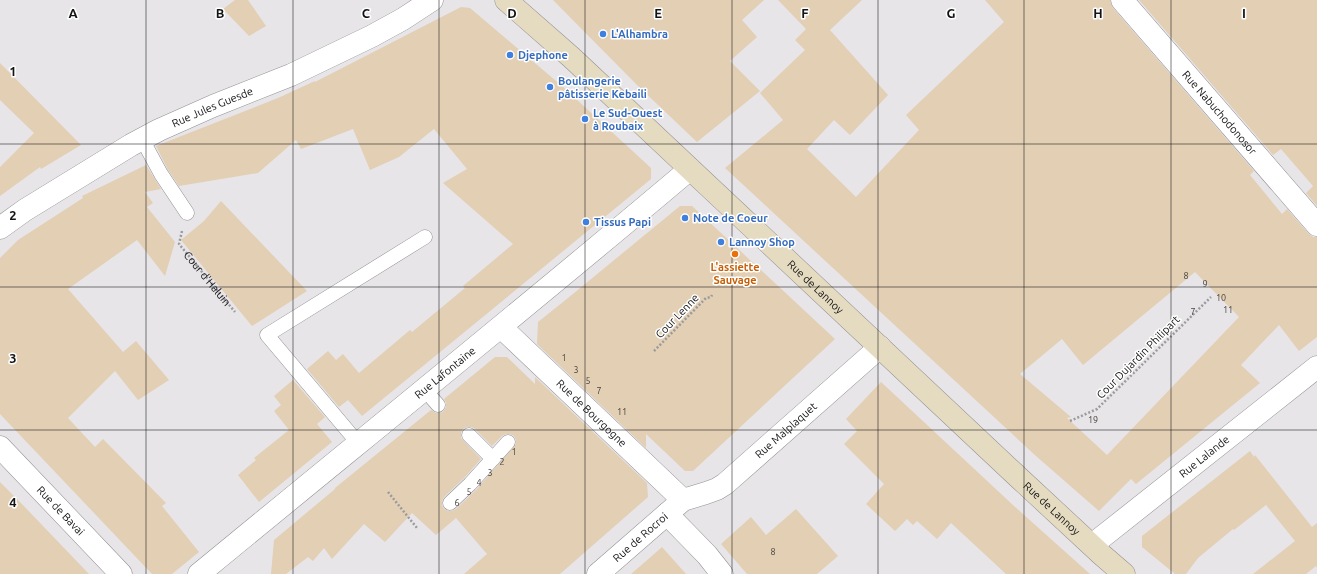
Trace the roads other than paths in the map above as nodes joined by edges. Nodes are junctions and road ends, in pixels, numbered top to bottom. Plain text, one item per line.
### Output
1 (432, 0) edge
2 (506, 0) edge
3 (1122, 0) edge
4 (142, 139) junction
5 (690, 169) junction
6 (187, 213) road end
7 (1317, 225) edge
8 (0, 228) edge
9 (425, 237) dead end
10 (501, 327) junction
11 (880, 347) junction
12 (1317, 367) edge
13 (469, 435) dead end
14 (508, 442) dead end
15 (358, 443) junction
16 (0, 447) edge
17 (493, 459) junction
18 (450, 503) dead end
19 (675, 507) junction
20 (1092, 545) junction
21 (121, 574) edge
22 (199, 574) edge
23 (598, 574) edge
24 (722, 574) edge
25 (1124, 574) edge

1 - 4 street, Rue Jules Guesde
2 - 5 main road, Rue de Lannoy
3 - 7 street, Rue Nabuchodonosor
4 - 6 lane
4 - 8 street, Rue Jules Guesde
5 - 10 street, Rue Lafontaine
5 - 11 main road, Rue de Lannoy
9 - 15 lane
10 - 15 street, Rue Lafontaine
10 - 19 street, Rue de Bourgogne
11 - 19 street, Rue Malplaquet
11 - 20 main road, Rue de Lannoy
12 - 20 street, Rue Lalande
13 - 17 lane
14 - 17 lane
15 - 22 street, Rue Lafontaine
16 - 21 street, Rue de Bavai
17 - 18 lane
19 - 23 street, Rue de Rocroi
19 - 24 street, Rue de Bourgogne
20 - 25 main road, Rue de Lannoy

